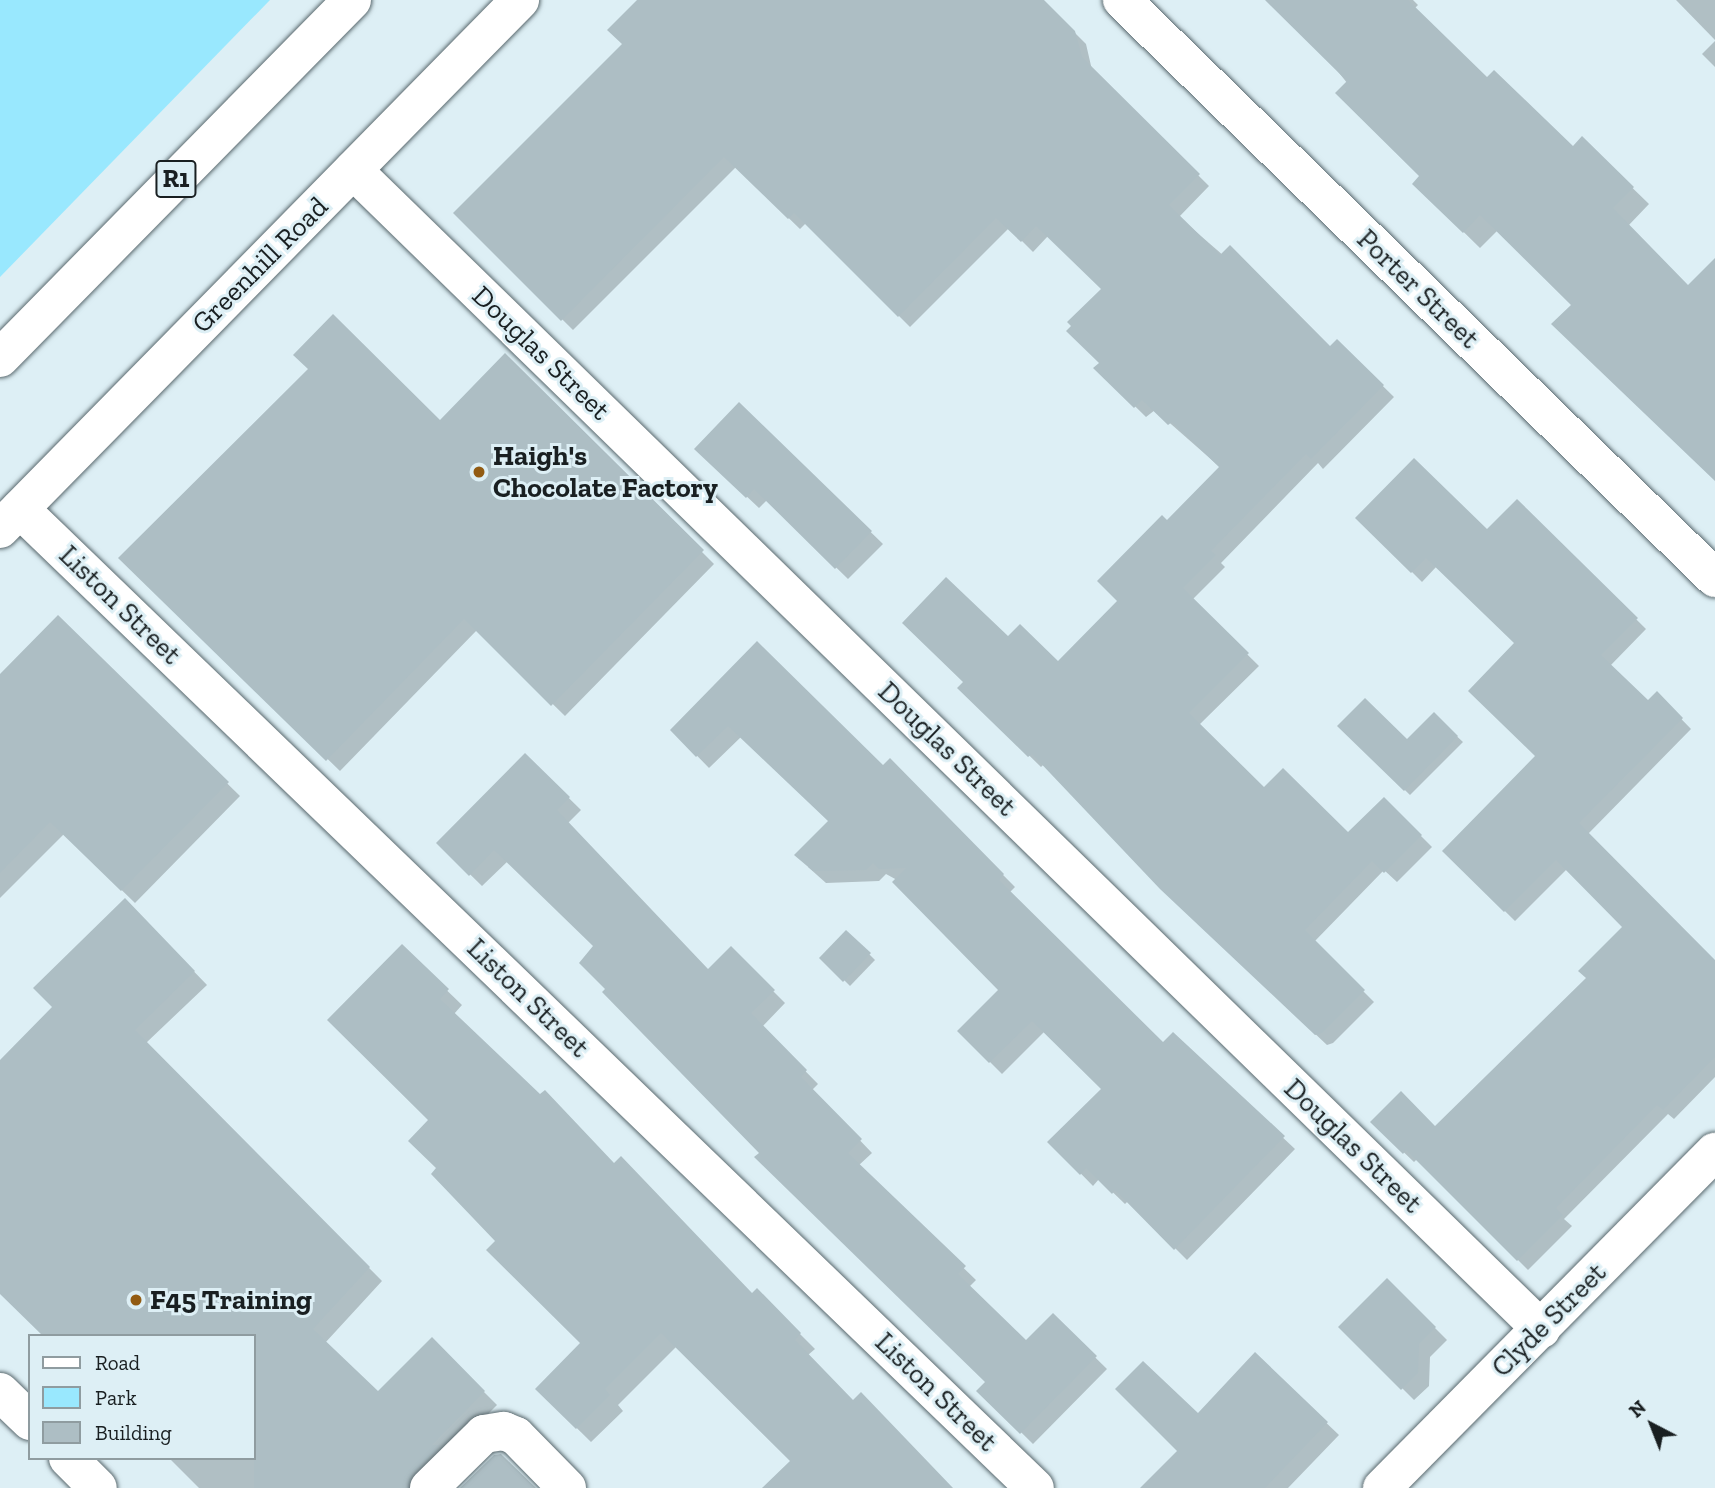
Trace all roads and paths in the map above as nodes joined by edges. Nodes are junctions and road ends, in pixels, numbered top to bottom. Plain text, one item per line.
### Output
1 (352, 0) edge
2 (477, 0) edge
3 (520, 0) edge
4 (1122, 0) edge
5 (481, 39) junction
6 (353, 170) junction
7 (0, 358) edge
8 (10, 519) edge
9 (1715, 578) edge
10 (1715, 1152) edge
11 (1541, 1329) junction
12 (0, 1392) edge
13 (28, 1419) edge
14 (70, 1460) edge
15 (96, 1487) edge
16 (429, 1488) edge
17 (568, 1488) edge
18 (1035, 1488) edge
19 (1382, 1488) edge

1 - 7 main road, R1
2 - 5 main road
3 - 5 main road, Greenhill Road
4 - 9 main road, Porter Street
5 - 6 main road, Greenhill Road
6 - 8 main road, Greenhill Road
6 - 11 main road, Douglas Street
8 - 18 main road, Liston Street
10 - 11 main road, Clyde Street
11 - 19 main road, Clyde Street
12 - 13 main road
14 - 15 main road
16 - 17 main road

